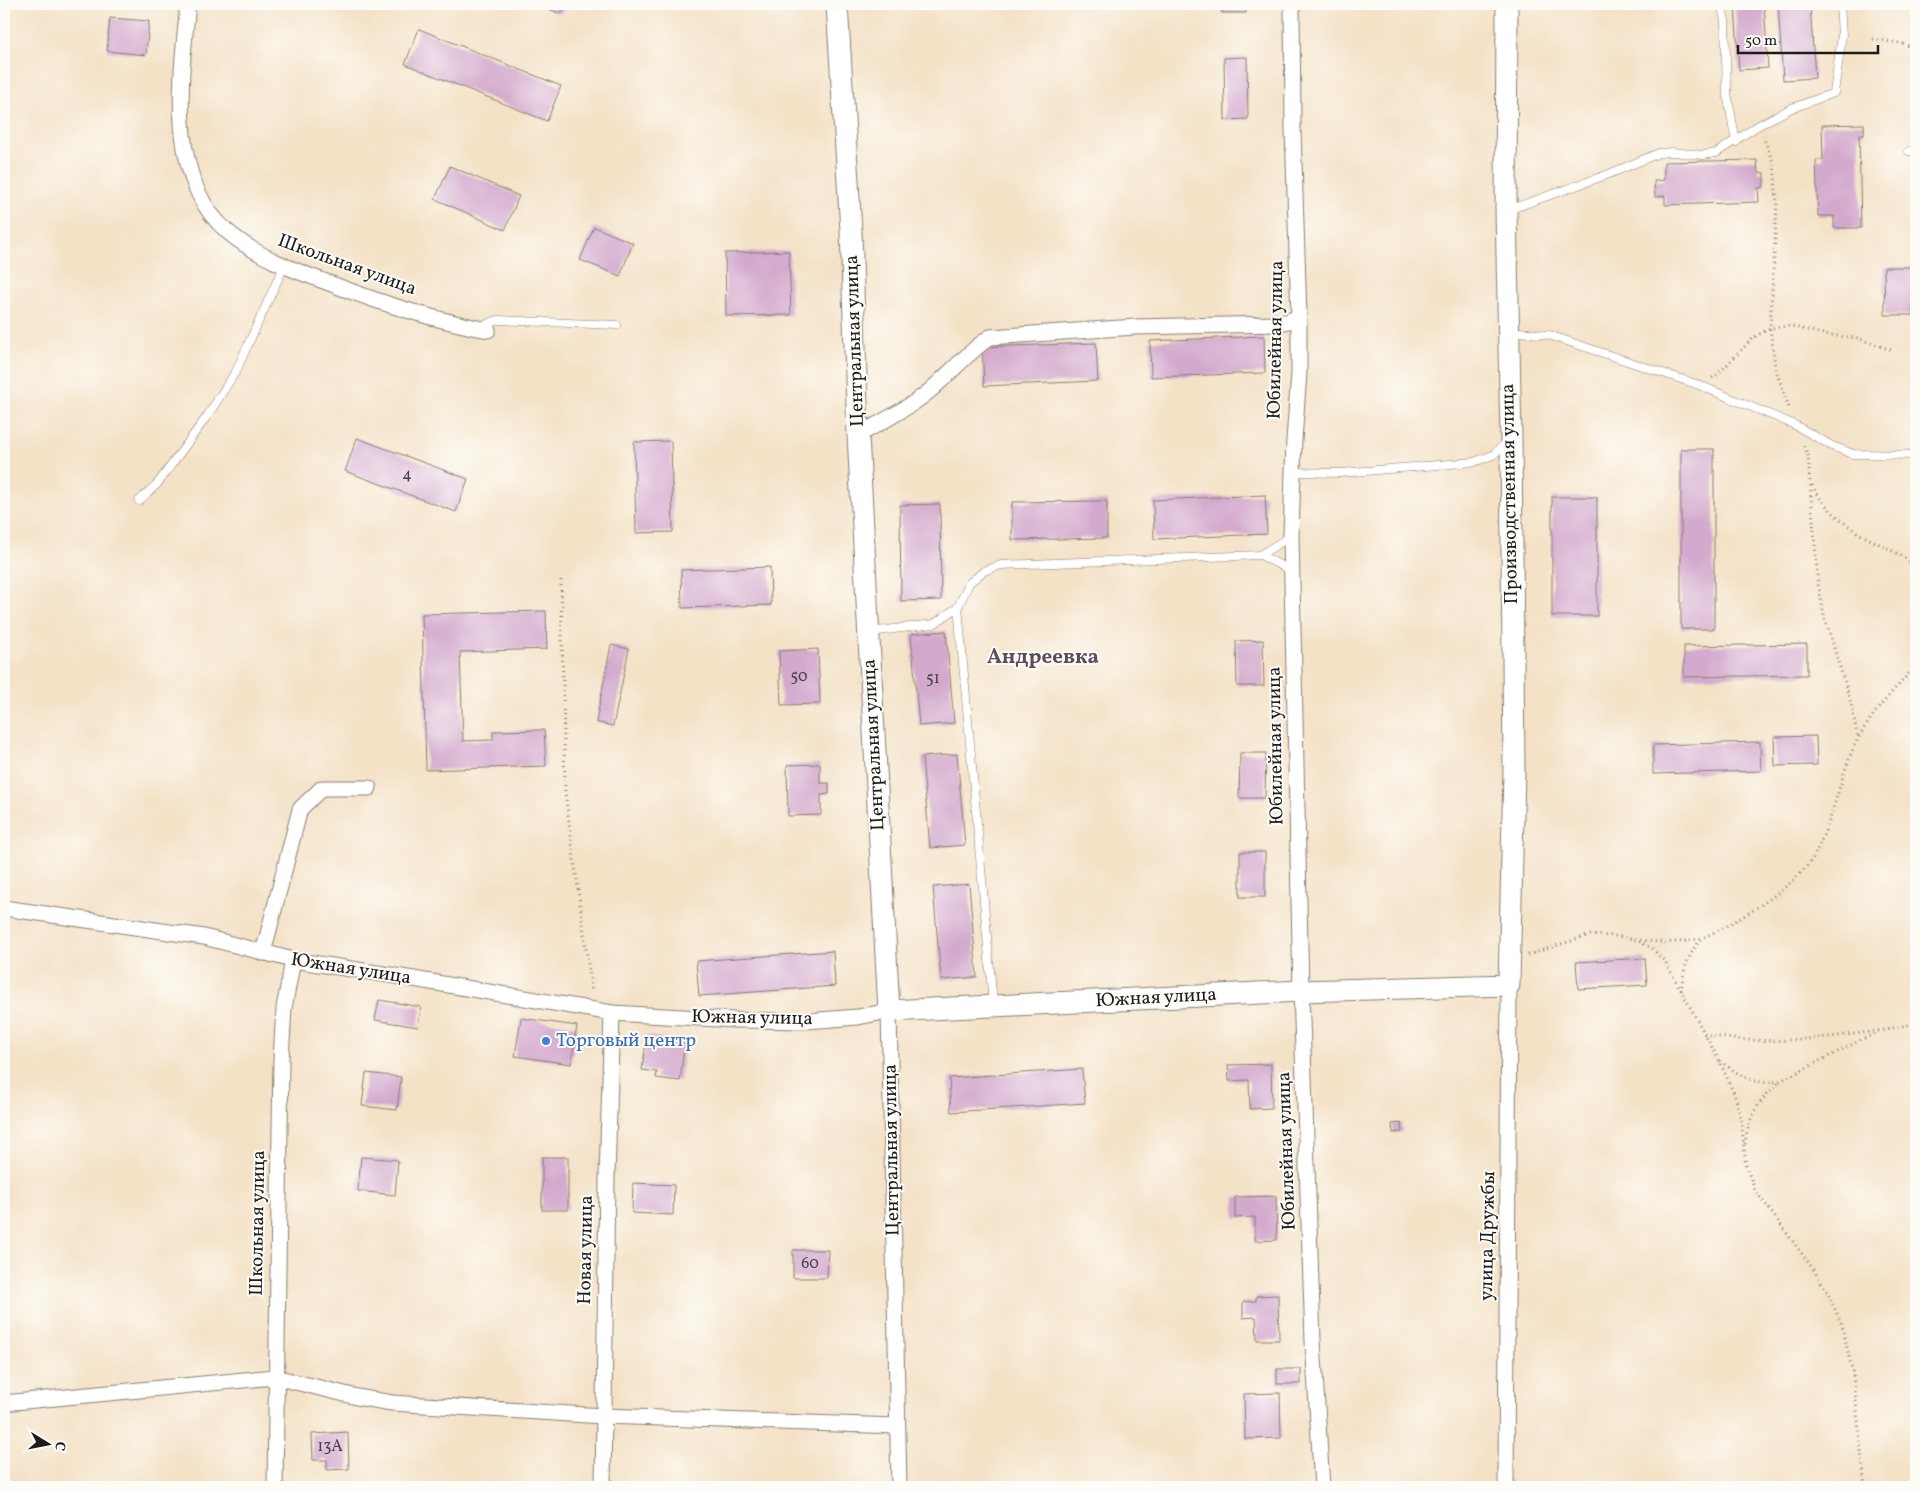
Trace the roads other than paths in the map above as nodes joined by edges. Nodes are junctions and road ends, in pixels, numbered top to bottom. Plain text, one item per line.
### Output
1 (188, 4) edge
2 (837, 4) edge
3 (1292, 4) edge
4 (1507, 4) edge
5 (1722, 4) edge
6 (1840, 4) edge
7 (1736, 142) junction
8 (1506, 210) junction
9 (284, 266) junction
10 (1300, 317) junction
11 (617, 325) dead end
12 (482, 329) joint
13 (1507, 330) junction
14 (858, 435) junction
15 (1511, 439) junction
16 (1916, 455) edge
17 (1292, 472) junction
18 (139, 501) dead end
19 (1291, 536) junction
20 (1260, 555) junction
21 (1292, 571) junction
22 (958, 607) junction
23 (868, 632) junction
24 (369, 788) dead end
25 (4, 908) edge
26 (264, 953) junction
27 (293, 960) junction
28 (1509, 985) junction
29 (1301, 991) junction
30 (993, 1006) junction
31 (889, 1011) junction
32 (612, 1013) junction
33 (275, 1377) junction
34 (4, 1403) edge
35 (603, 1416) junction
36 (897, 1426) junction
37 (275, 1487) edge
38 (604, 1487) edge
39 (899, 1487) edge
40 (1322, 1487) edge
41 (1506, 1487) edge

1 - 9 street, Школьная улица
2 - 14 street, Центральная улица
3 - 10 street, Юбилейная улица
4 - 8 street, Производственная улица
5 - 7 lane
6 - 7 lane
7 - 8 lane
8 - 13 street, Производственная улица
9 - 12 street, Школьная улица
9 - 18 lane
10 - 14 street
10 - 17 street, Юбилейная улица
11 - 12 lane
13 - 15 street, Производственная улица
13 - 16 lane
14 - 23 street, Центральная улица
15 - 17 lane
15 - 28 street, Производственная улица
17 - 19 street, Юбилейная улица
19 - 20 lane
19 - 21 street, Юбилейная улица
20 - 21 lane
20 - 22 lane
21 - 29 street, Юбилейная улица
22 - 23 lane
22 - 30 lane
23 - 31 street, Центральная улица
24 - 26 street
25 - 26 street, Южная улица
26 - 27 street, Южная улица
27 - 32 street, Южная улица
27 - 33 street, Школьная улица
28 - 29 street, Южная улица
28 - 41 street, улица Дружбы
29 - 30 street, Южная улица
29 - 40 street, Юбилейная улица
30 - 31 street, Южная улица
31 - 32 street, Южная улица
31 - 36 street, Центральная улица
32 - 35 street, Новая улица
33 - 34 street
33 - 35 street
33 - 37 street, Школьная улица
35 - 36 street
35 - 38 street, Новая улица
36 - 39 street, Центральная улица

